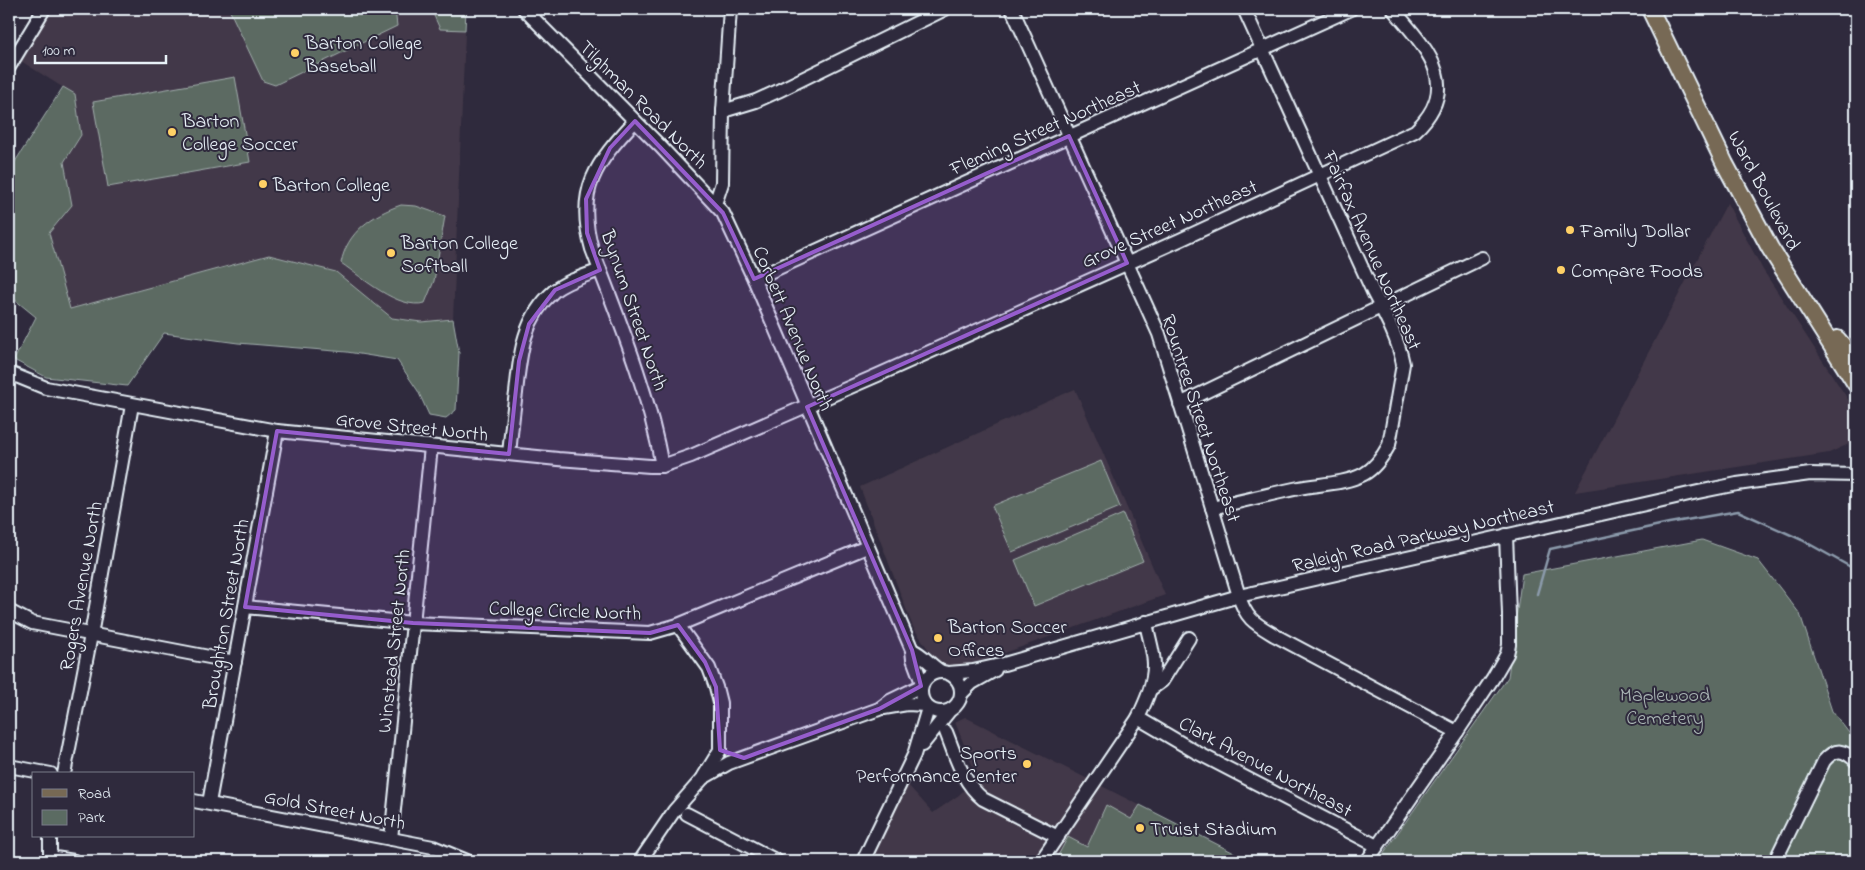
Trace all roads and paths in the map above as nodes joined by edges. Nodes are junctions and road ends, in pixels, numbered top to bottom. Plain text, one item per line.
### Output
1 (44, 9) edge
2 (524, 9) edge
3 (730, 9) edge
4 (945, 9) edge
5 (1012, 9) edge
6 (1244, 9) edge
7 (1351, 9) edge
8 (1393, 9) edge
9 (1650, 9) edge
10 (1262, 50) junction
11 (9, 67) edge
12 (723, 111) junction
13 (635, 121) junction
14 (1070, 136) junction
15 (1320, 176) junction
16 (715, 204) junction
17 (1482, 258) dead end
18 (1127, 263) junction
19 (600, 270) junction
20 (754, 278) junction
21 (1806, 306) junction
22 (1381, 308) junction
23 (1856, 360) edge
24 (9, 373) edge
25 (1856, 384) edge
26 (1180, 404) junction
27 (132, 405) junction
28 (807, 407) junction
29 (278, 431) junction
30 (431, 447) junction
31 (509, 454) junction
32 (662, 466) junction
33 (1856, 476) edge
34 (1212, 508) junction
35 (1506, 535) junction
36 (867, 547) junction
37 (1238, 596) junction
38 (245, 607) junction
39 (9, 611) edge
40 (1146, 622) junction
41 (413, 623) junction
42 (678, 625) junction
43 (91, 635) junction
44 (1189, 638) dead end
45 (912, 650) junction
46 (235, 662) junction
47 (1004, 664) junction
48 (945, 672) junction
49 (922, 685) junction
50 (1151, 689) junction
51 (961, 694) junction
52 (927, 706) junction
53 (879, 709) junction
54 (950, 710) junction
55 (1138, 718) junction
56 (946, 732) dead end
57 (1457, 732) junction
58 (720, 750) junction
59 (914, 755) junction
60 (744, 758) junction
61 (1856, 761) edge
62 (9, 766) edge
63 (40, 772) edge
64 (64, 772) edge
65 (703, 778) junction
66 (195, 801) edge
67 (209, 804) junction
68 (688, 814) dead end
69 (1058, 837) junction
70 (50, 838) edge
71 (392, 839) junction
72 (1377, 846) junction
73 (74, 861) edge
74 (467, 861) edge
75 (640, 861) edge
76 (777, 861) edge
77 (863, 861) edge
78 (1041, 861) edge
79 (1367, 861) edge
80 (1775, 861) edge

1 - 11 street
2 - 13 street, Tilghman Road North
3 - 12 street
4 - 12 street
5 - 14 street, Rountree Street Northeast
6 - 10 street, Fairfax Avenue Northeast
7 - 10 street, Fleming Street Northeast
8 - 15 street, Grove Street Northeast
9 - 21 main road, Ward Boulevard
10 - 14 street, Fleming Street Northeast
10 - 15 street, Fairfax Avenue Northeast
12 - 16 street
13 - 16 street, Tilghman Road North
13 - 19 street, Bynum Street North
14 - 18 street, Rountree Street Northeast
14 - 20 street, Fleming Street Northeast
15 - 18 street, Grove Street Northeast
15 - 22 street, Fairfax Avenue Northeast
16 - 20 street, Corbett Avenue North
17 - 22 street
18 - 26 street, Rountree Street Northeast
18 - 28 street, Grove Street Northeast
19 - 31 street
19 - 32 street, Bynum Street North
20 - 28 street, Corbett Avenue North
21 - 23 main road
21 - 25 main road, Ward Boulevard
22 - 26 street
22 - 34 street, Fairfax Avenue Northeast
24 - 27 street, Grove Street North
26 - 34 street, Rountree Street Northeast
27 - 29 street, Grove Street North
27 - 43 street, Rogers Avenue North
28 - 32 street, Grove Street North
28 - 36 street, Corbett Avenue North
29 - 30 street, Grove Street North
29 - 38 street, Broughton Street North
30 - 31 street, Grove Street North
30 - 41 street, Winstead Street North
31 - 32 street, Grove Street North
33 - 35 street, Raleigh Road Parkway Northeast
34 - 37 street, Rountree Street Northeast
35 - 37 street, Raleigh Road Parkway Northeast
35 - 57 street
36 - 42 street, College Circle North
36 - 45 street, Corbett Avenue North
37 - 40 street, Raleigh Road Parkway Northeast
37 - 57 street, Rountree Street Northeast
38 - 41 street, College Circle North
38 - 46 street, Broughton Street North
39 - 43 street
40 - 47 street, Raleigh Road Parkway Northeast
40 - 50 street
41 - 42 street, College Circle North
41 - 71 street, Winstead Street North
42 - 58 street
43 - 46 street
43 - 64 street, Rogers Avenue North
44 - 50 street
45 - 48 street, Corbett Avenue North
45 - 49 street, Corbett Avenue North
46 - 67 street, Broughton Street North
47 - 48 street, Raleigh Road Parkway Northeast
47 - 51 street, Raleigh Road Parkway Northeast
48 - 49 street
48 - 51 street
49 - 52 street
49 - 53 street
50 - 55 street
51 - 54 street
52 - 53 street
52 - 54 street
52 - 59 street
53 - 60 street
54 - 59 street
55 - 69 street
55 - 72 street, Clark Avenue Northeast
56 - 69 street
57 - 72 street
58 - 60 street
58 - 65 street
59 - 77 street
60 - 65 street
61 - 80 street
62 - 63 street
65 - 75 street
66 - 67 street, Gold Street North
67 - 71 street, Gold Street North
68 - 76 street
69 - 78 street
70 - 73 street
71 - 74 street, Gold Street North
72 - 79 street

